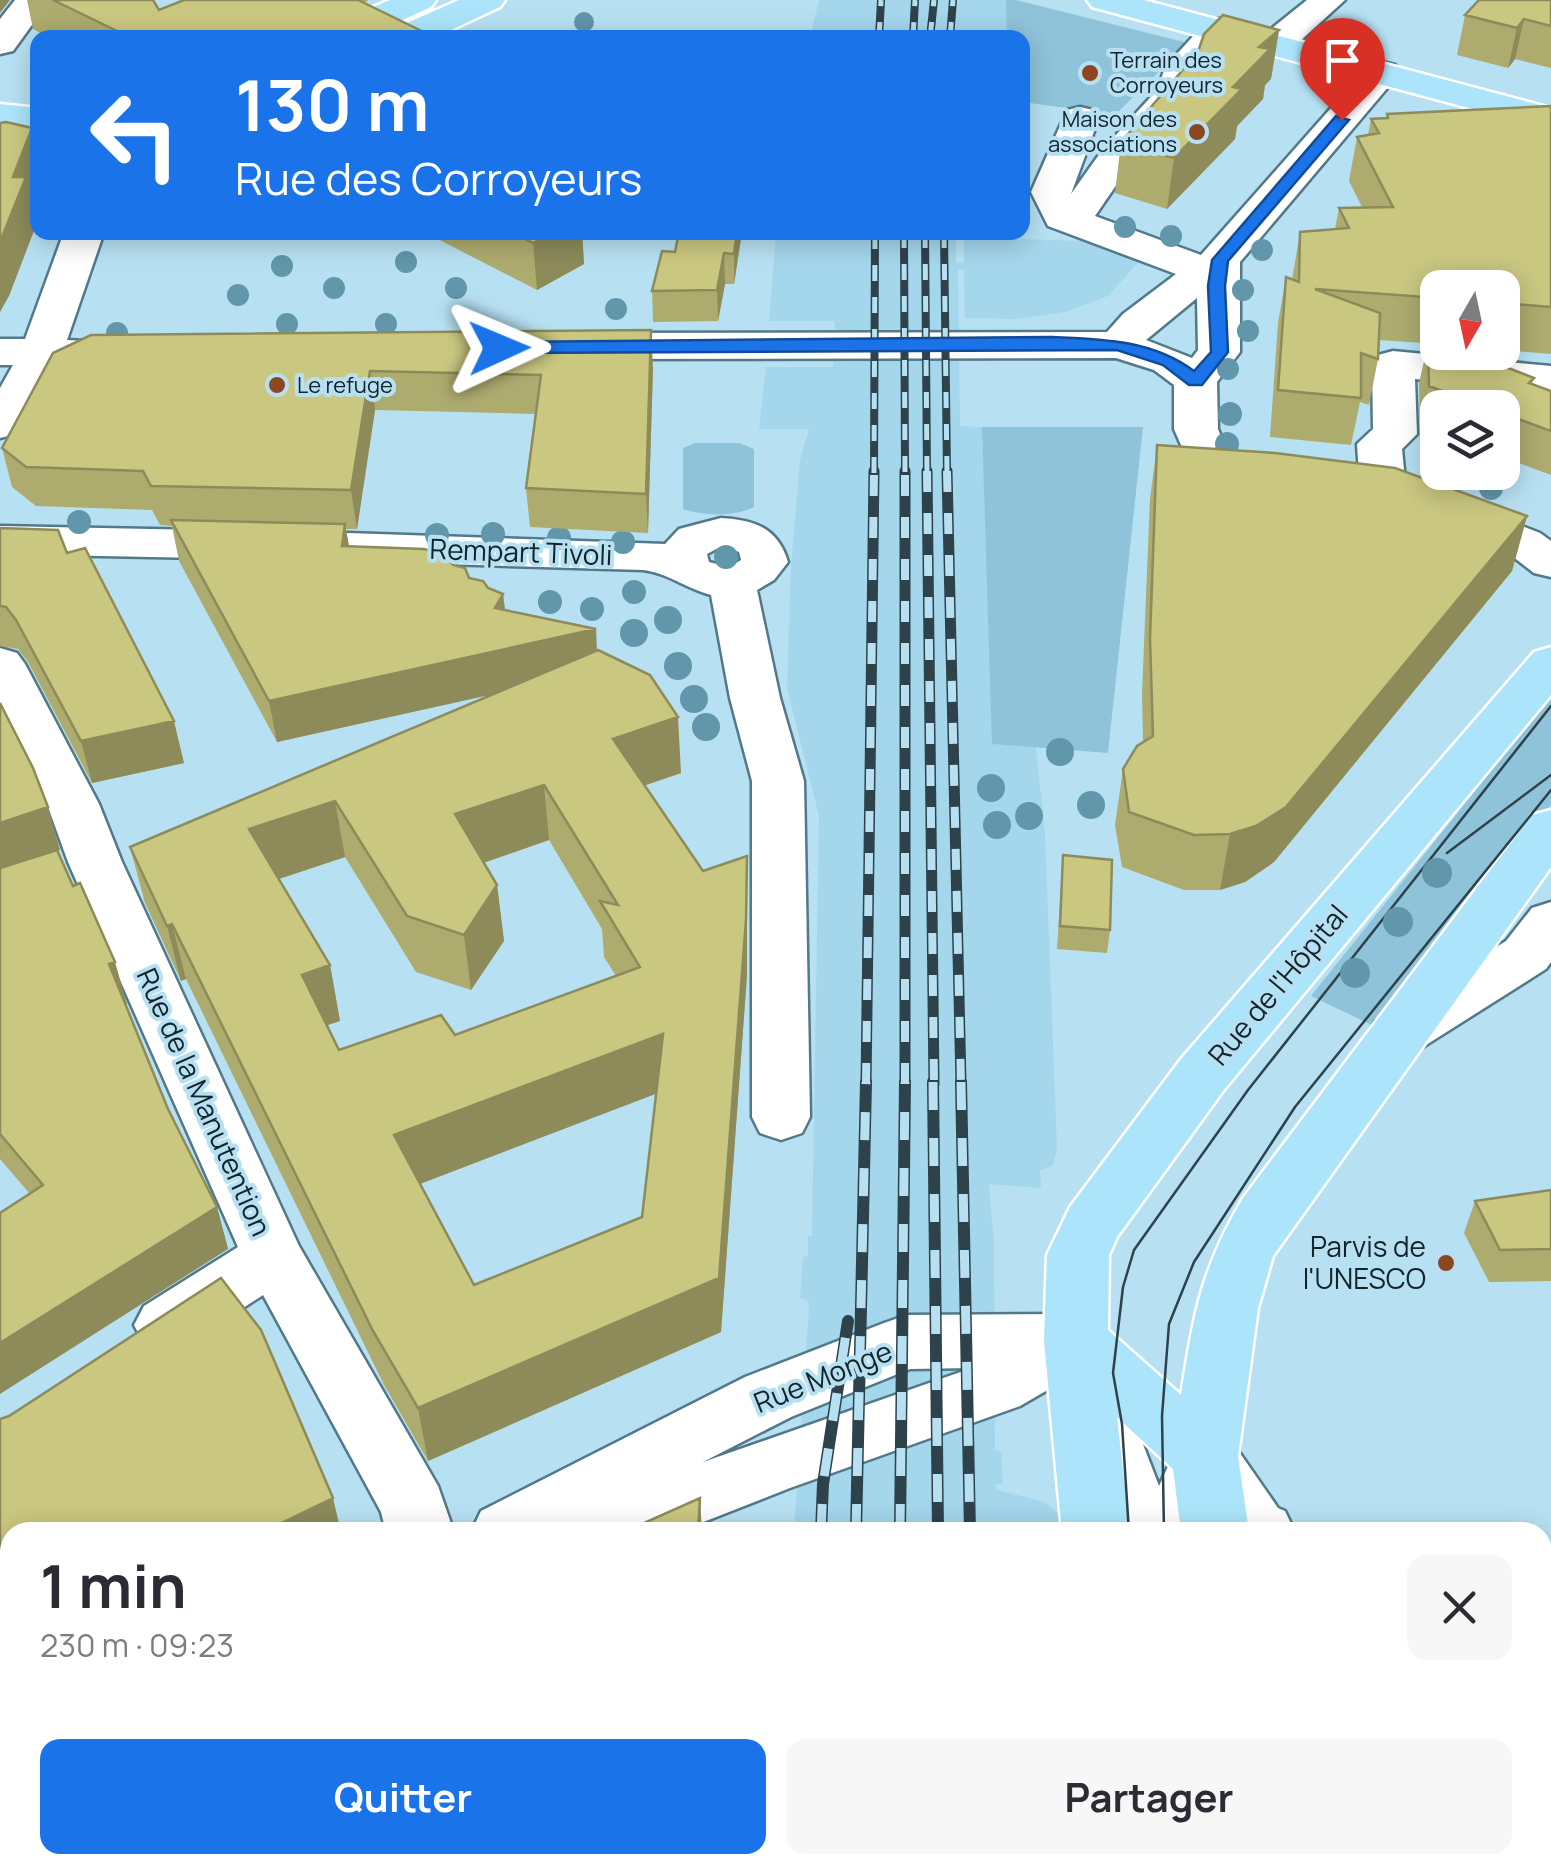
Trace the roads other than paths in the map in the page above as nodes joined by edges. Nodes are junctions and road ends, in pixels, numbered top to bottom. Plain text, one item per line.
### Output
1 (33, 0) edge
2 (419, 0) edge
3 (488, 0) edge
4 (1104, 0) edge
5 (1162, 0) edge
6 (1328, 0) edge
7 (350, 30) edge
8 (422, 30) edge
9 (1219, 30) junction
10 (5, 37) edge
11 (1280, 38) junction
12 (1382, 73) junction
13 (1551, 99) edge
14 (1080, 118) dead end
15 (1551, 120) edge
16 (1071, 222) junction
17 (87, 241) edge
18 (1213, 266) junction
19 (553, 328) edge
20 (1118, 345) junction
21 (172, 352) edge
22 (20, 353) edge
23 (1551, 379) edge
24 (1195, 381) junction
25 (0, 425) edge
26 (1379, 504) junction
27 (1551, 534) edge
28 (0, 540) edge
29 (1551, 563) edge
30 (1551, 663) edge
31 (0, 664) edge
32 (1551, 828) edge
33 (1551, 922) edge
34 (1395, 1036) junction
35 (781, 1117) dead end
36 (273, 1256) junction
37 (1076, 1340) junction
38 (112, 1360) edge
39 (1205, 1456) junction
40 (418, 1522) edge
41 (524, 1522) edge
42 (627, 1522) edge
43 (1095, 1522) edge
44 (1128, 1522) edge
45 (1177, 1522) edge
46 (1213, 1522) edge
47 (1249, 1522) edge

1 - 10 street
2 - 7 main road
3 - 8 main road
4 - 9 main road
5 - 11 main road
6 - 11 street
9 - 11 main road
9 - 16 street
11 - 12 main road
11 - 13 main road
12 - 15 main road
12 - 18 street
14 - 16 street
16 - 18 street
17 - 22 street
18 - 20 street
18 - 24 street
19 - 20 street
20 - 24 street
21 - 22 street
22 - 25 street
23 - 26 street
24 - 26 street
26 - 27 street
26 - 29 street
28 - 35 street, Rempart Tivoli
30 - 37 main road, Rue de l'Hôpital
31 - 36 street, Rue de la Manutention
32 - 34 main road
33 - 34 street
34 - 39 main road
36 - 38 street
36 - 40 street, Rue de la Manutention
37 - 39 main road
37 - 41 street, Rue Monge
37 - 42 street
37 - 43 main road, Rue de l'Hôpital
37 - 44 street
39 - 45 street
39 - 46 main road
39 - 47 street

